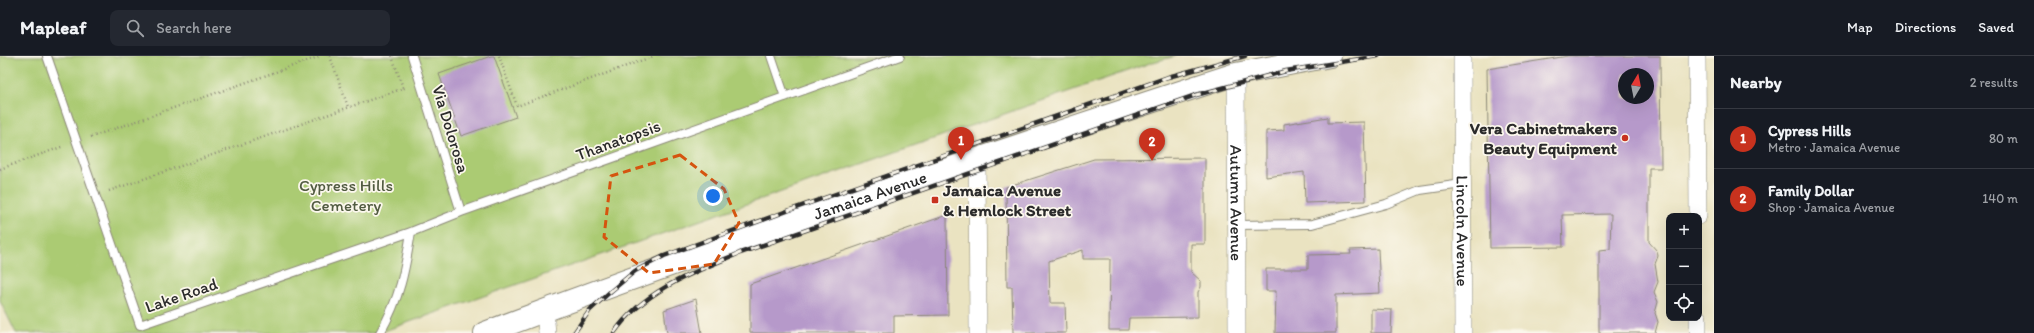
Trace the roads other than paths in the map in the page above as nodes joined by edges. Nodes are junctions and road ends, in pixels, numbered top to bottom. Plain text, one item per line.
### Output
1 (47, 56) edge
2 (412, 56) edge
3 (770, 56) edge
4 (900, 56) edge
5 (1330, 56) edge
6 (1462, 56) edge
7 (1697, 56) edge
8 (1236, 74) junction
9 (785, 97) junction
10 (977, 159) junction
11 (1462, 184) junction
12 (461, 212) junction
13 (1698, 213) edge
14 (1236, 225) junction
15 (411, 232) junction
16 (545, 311) junction
17 (1698, 321) edge
18 (380, 333) edge
19 (485, 333) edge
20 (547, 333) edge
21 (978, 333) edge
22 (1237, 333) edge
23 (1463, 333) edge
24 (1698, 333) edge

1 - 15 lane, Lake Road
2 - 12 lane, Via Dolorosa
3 - 9 lane
4 - 9 lane, Thanatopsis
5 - 8 main road, Jamaica Avenue
6 - 11 street, Lincoln Avenue
7 - 13 street
8 - 10 main road, Jamaica Avenue
8 - 14 street, Autumn Avenue
9 - 12 lane, Thanatopsis
10 - 16 main road, Jamaica Avenue
10 - 21 street
11 - 14 lane
11 - 23 street, Lincoln Avenue
12 - 15 lane, Thanatopsis
14 - 22 street, Autumn Avenue
15 - 18 lane
16 - 19 main road, Jamaica Avenue
16 - 20 street
17 - 24 street

